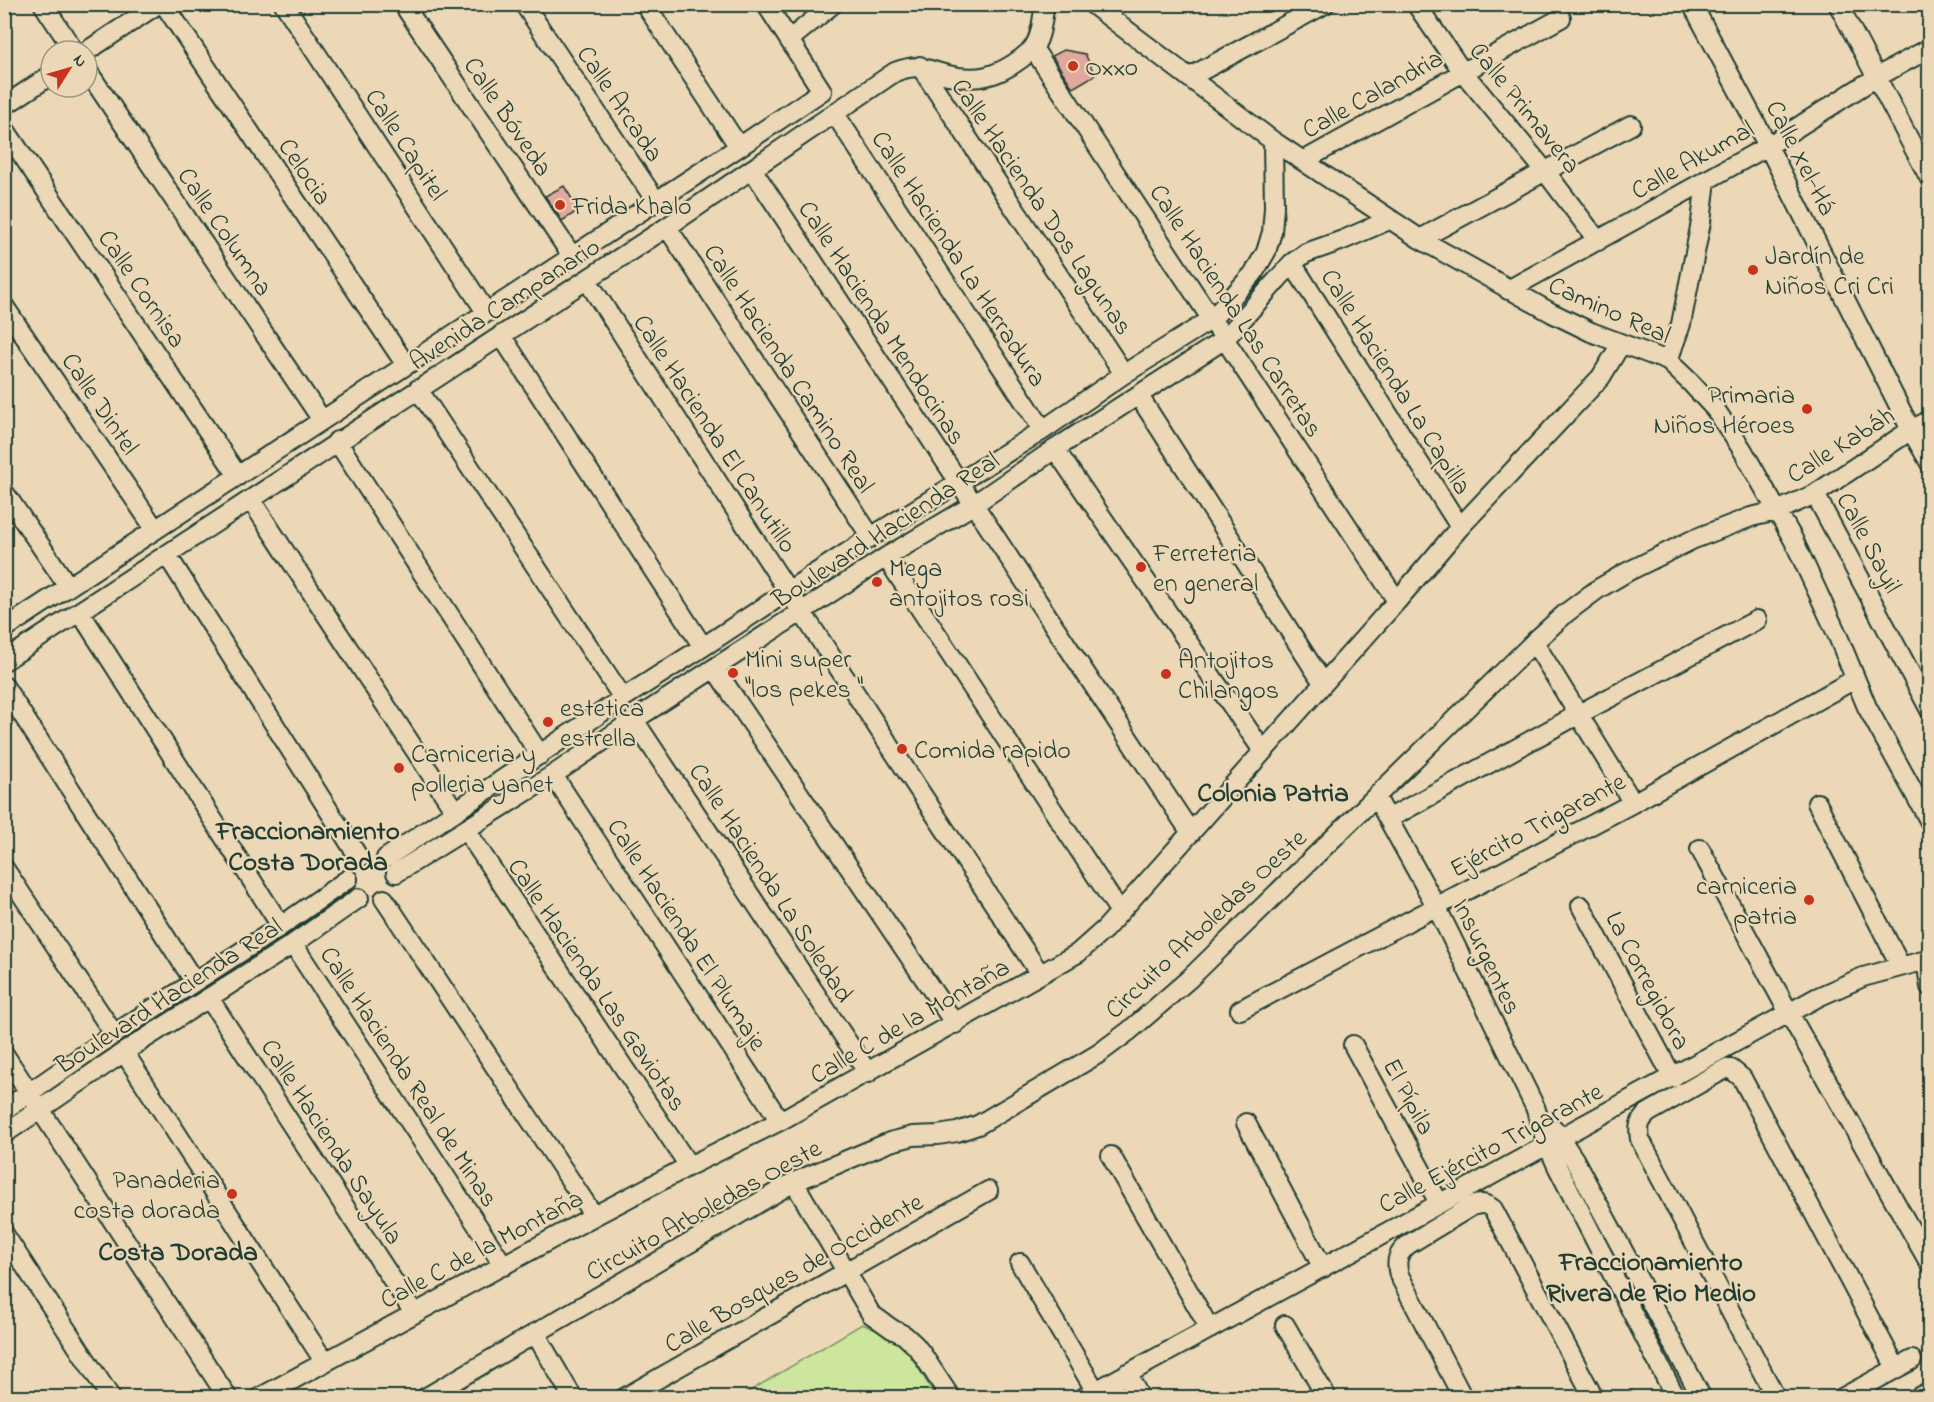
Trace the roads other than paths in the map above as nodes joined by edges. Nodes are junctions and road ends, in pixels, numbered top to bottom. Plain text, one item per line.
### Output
1 (43, 4) edge
2 (158, 4) edge
3 (164, 4) edge
4 (284, 4) edge
5 (403, 4) edge
6 (524, 4) edge
7 (645, 4) edge
8 (766, 4) edge
9 (833, 4) edge
10 (1046, 4) edge
11 (1092, 4) edge
12 (1325, 4) edge
13 (1416, 4) edge
14 (1692, 4) edge
15 (1839, 4) edge
16 (1561, 18) dead end
17 (66, 39) edge
18 (789, 40) junction
19 (99, 43) edge
20 (1033, 48) junction
21 (1929, 48) edge
22 (920, 66) junction
23 (1462, 71) junction
24 (1190, 77) junction
25 (1875, 78) junction
26 (39, 83) edge
27 (99, 88) edge
28 (4, 106) edge
29 (835, 114) junction
30 (1630, 125) dead end
31 (4, 128) edge
32 (1273, 141) junction
33 (1768, 146) junction
34 (739, 147) junction
35 (1302, 161) junction
36 (752, 169) junction
37 (1545, 171) junction
38 (1929, 179) edge
39 (1706, 180) junction
40 (656, 201) junction
41 (1389, 220) junction
42 (667, 227) junction
43 (1420, 239) junction
44 (1598, 241) junction
45 (572, 256) junction
46 (1292, 263) junction
47 (587, 280) junction
48 (1508, 290) junction
49 (4, 306) edge
50 (486, 312) junction
51 (1212, 319) junction
52 (501, 335) junction
53 (1225, 339) junction
54 (1621, 344) junction
55 (1668, 361) junction
56 (406, 365) junction
57 (1124, 374) junction
58 (418, 389) junction
59 (1139, 396) junction
60 (322, 420) junction
61 (1929, 420) edge
62 (1043, 430) junction
63 (1911, 430) junction
64 (337, 441) junction
65 (1055, 449) junction
66 (1929, 463) edge
67 (238, 476) junction
68 (959, 483) junction
69 (4, 492) edge
70 (1815, 494) junction
71 (251, 500) junction
72 (973, 505) junction
73 (1778, 511) junction
74 (1460, 527) junction
75 (155, 529) junction
76 (871, 537) junction
77 (167, 555) junction
78 (886, 557) junction
79 (68, 586) junction
80 (788, 591) junction
81 (1397, 601) junction
82 (80, 612) junction
83 (802, 612) junction
84 (1757, 620) dead end
85 (4, 629) edge
86 (1534, 642) junction
87 (703, 648) junction
88 (4, 661) edge
89 (715, 669) junction
90 (1855, 679) junction
91 (1323, 683) junction
92 (4, 686) edge
93 (623, 698) junction
94 (1929, 710) edge
95 (1579, 714) junction
96 (634, 720) junction
97 (1263, 751) junction
98 (540, 755) junction
99 (553, 775) junction
100 (1376, 797) junction
101 (1633, 803) junction
102 (1817, 803) dead end
103 (455, 812) junction
104 (1388, 819) junction
105 (1929, 822) edge
106 (466, 830) junction
107 (1191, 833) junction
108 (1700, 849) dead end
109 (359, 858) junction
110 (386, 858) junction
111 (4, 868) edge
112 (396, 873) junction
113 (348, 879) junction
114 (359, 898) junction
115 (384, 899) junction
116 (1436, 906) junction
117 (1581, 906) dead end
118 (1120, 912) junction
119 (281, 926) junction
120 (293, 944) junction
121 (1928, 959) edge
122 (1900, 966) junction
123 (1040, 974) junction
124 (194, 981) junction
125 (1929, 987) edge
126 (209, 998) junction
127 (1240, 1010) dead end
128 (1789, 1013) junction
129 (955, 1024) junction
130 (114, 1034) junction
131 (1353, 1045) dead end
132 (124, 1052) junction
133 (4, 1054) edge
134 (868, 1073) junction
135 (1673, 1078) junction
136 (30, 1094) junction
137 (4, 1110) edge
138 (40, 1110) junction
139 (780, 1121) junction
140 (1246, 1123) dead end
141 (4, 1134) edge
142 (1554, 1141) junction
143 (1111, 1156) dead end
144 (689, 1166) junction
145 (794, 1182) junction
146 (988, 1191) dead end
147 (1439, 1203) junction
148 (594, 1216) junction
149 (4, 1234) edge
150 (1020, 1263) dead end
151 (1929, 1264) edge
152 (504, 1266) junction
153 (1323, 1268) junction
154 (846, 1272) junction
155 (414, 1312) junction
156 (1285, 1325) dead end
157 (1210, 1329) junction
158 (535, 1332) junction
159 (1912, 1360) dead end
160 (324, 1361) junction
161 (1896, 1368) junction
162 (1127, 1373) junction
163 (1929, 1391) edge
164 (1089, 1394) edge
165 (111, 1398) edge
166 (228, 1398) edge
167 (259, 1398) edge
168 (425, 1398) edge
169 (573, 1398) edge
170 (624, 1398) edge
171 (951, 1398) edge
172 (1140, 1398) edge
173 (1328, 1398) edge
174 (1463, 1398) edge
175 (1594, 1398) edge
176 (1676, 1398) edge
177 (1702, 1398) edge
178 (1776, 1398) edge
179 (1842, 1398) edge
180 (1917, 1398) edge

1 - 17 street
2 - 19 street
3 - 56 street, Celocia
4 - 50 street, Calle Capitel
5 - 45 street, Calle Bóveda
6 - 40 street, Calle Arcada
7 - 34 street
8 - 18 street
9 - 18 street
10 - 20 street
11 - 24 street, Camino Real
12 - 24 street
13 - 23 street, Calle Primavera
14 - 33 street, Calle Xel-Há
15 - 25 street
16 - 23 street, Calle Calandria
18 - 34 street, Avenida Campanario
20 - 22 street
20 - 51 street, Calle Hacienda Las Carretas
21 - 25 street, Calle Akumal
22 - 29 street, Avenida Campanario
22 - 57 street, Calle Hacienda Dos Lagunas
23 - 35 street, Calle Calandria
23 - 37 street, Calle Primavera
24 - 32 street, Camino Real
25 - 33 street, Calle Akumal
25 - 38 street
26 - 28 street
27 - 60 street, Calle Columna
29 - 36 street, Avenida Campanario
29 - 62 street, Calle Hacienda La Herradura
30 - 37 street
31 - 67 street, Calle Cornisa
32 - 35 street, Camino Real
32 - 51 street, Boulevard Hacienda Real
33 - 39 street, Calle Akumal
33 - 63 street, Calle Xel-Há
34 - 40 street, Avenida Campanario
35 - 41 street, Camino Real
36 - 42 street, Avenida Campanario
36 - 68 street, Calle Hacienda Mendocinas
37 - 43 street
37 - 44 street, Calle Primavera
39 - 44 street, Calle Akumal
39 - 55 street
40 - 45 street, Avenida Campanario
41 - 43 street, Camino Real
41 - 46 street, Boulevard Hacienda Real
42 - 47 street, Avenida Campanario
42 - 76 street, Calle Hacienda Camino Real
43 - 48 street, Camino Real
44 - 48 street, Calle Akumal
45 - 50 street, Avenida Campanario
46 - 53 street, Boulevard Hacienda Real
46 - 74 street, Calle Hacienda La Capilla
47 - 52 street, Avenida Campanario
47 - 80 street, Calle Hacienda El Canutillo
48 - 54 street, Camino Real
49 - 75 street, Calle Dintel
50 - 56 street, Avenida Campanario
51 - 53 street, Calle Hacienda Las Carretas
51 - 57 street, Boulevard Hacienda Real
52 - 58 street, Avenida Campanario
52 - 87 street
53 - 59 street, Boulevard Hacienda Real
53 - 81 street, Calle Hacienda Las Carretas
54 - 55 street, Camino Real
54 - 74 street, Calle C de la Montaña
55 - 73 street, Camino Real
56 - 60 street, Avenida Campanario
57 - 62 street, Boulevard Hacienda Real
58 - 64 street, Avenida Campanario
58 - 93 street
59 - 65 street, Boulevard Hacienda Real
59 - 91 street
60 - 67 street, Avenida Campanario
61 - 63 street, Calle Kabáh
62 - 68 street, Boulevard Hacienda Real
63 - 66 street, Calle Xel-Há
63 - 70 street, Calle Kabáh
64 - 71 street, Avenida Campanario
64 - 98 street
65 - 72 street, Boulevard Hacienda Real
65 - 97 street
67 - 75 street, Avenida Campanario
68 - 72 street, Calle Hacienda Mendocinas
68 - 76 street, Boulevard Hacienda Real
69 - 79 street
70 - 73 street, Calle Kabáh
70 - 94 street, Calle Sayil
71 - 77 street, Avenida Campanario
71 - 103 street
72 - 78 street, Boulevard Hacienda Real
72 - 107 street, Calle Hacienda Mendocinas
73 - 86 street, Circuito Arboledas Oeste
73 - 90 street, Camino Real
74 - 81 street, Calle C de la Montaña
75 - 79 street, Avenida Campanario
76 - 80 street, Boulevard Hacienda Real
77 - 82 street, Avenida Campanario
77 - 109 street
78 - 83 street, Boulevard Hacienda Real
78 - 118 street
79 - 85 street, Avenida Campanario
80 - 83 street, Calle Hacienda El Canutillo
80 - 87 street, Boulevard Hacienda Real
81 - 91 street, Calle C de la Montaña
82 - 88 street, Avenida Campanario
82 - 119 street
83 - 89 street, Boulevard Hacienda Real
83 - 123 street, Calle Hacienda El Canutillo
84 - 95 street
86 - 95 street
86 - 100 street, Circuito Arboledas Oeste
87 - 93 street, Boulevard Hacienda Real
89 - 96 street, Boulevard Hacienda Real
89 - 129 street
90 - 101 street, Ejército Trigarante
90 - 105 street, Camino Real
91 - 97 street, Calle C de la Montaña
92 - 124 street
93 - 98 street, Boulevard Hacienda Real
95 - 101 street
95 - 104 street
96 - 99 street, Boulevard Hacienda Real
96 - 134 street, Calle Hacienda La Soledad
97 - 107 street, Calle C de la Montaña
98 - 103 street, Boulevard Hacienda Real
99 - 106 street, Boulevard Hacienda Real
99 - 139 street, Calle Hacienda El Plumaje
100 - 104 street, Insurgentes
100 - 145 street, Circuito Arboledas Oeste
101 - 116 street, Ejército Trigarante
102 - 122 street
103 - 110 street, Boulevard Hacienda Real
104 - 116 street, Insurgentes
106 - 112 street, Boulevard Hacienda Real
106 - 144 street, Calle Hacienda Las Gaviotas
107 - 118 street, Calle C de la Montaña
108 - 128 street
109 - 110 street
109 - 113 street
110 - 112 street
111 - 130 street
112 - 115 street
113 - 114 street
113 - 119 street, Boulevard Hacienda Real
114 - 115 street
114 - 120 street, Boulevard Hacienda Real
115 - 148 street
116 - 127 street, Ejército Trigarante
116 - 142 street, Insurgentes
117 - 135 street, La Corregidora
118 - 123 street, Calle C de la Montaña
119 - 124 street, Boulevard Hacienda Real
120 - 126 street, Boulevard Hacienda Real
120 - 152 street, Calle Hacienda Real de Minas
121 - 122 street, Calle Ejército Trigarante
121 - 125 street
122 - 128 street, Calle Ejército Trigarante
123 - 129 street, Calle C de la Montaña
124 - 130 street, Boulevard Hacienda Real
126 - 132 street, Boulevard Hacienda Real
126 - 155 street, Calle Hacienda Sayula
128 - 135 street, Calle Ejército Trigarante
128 - 151 street
129 - 134 street, Calle C de la Montaña
130 - 136 street, Boulevard Hacienda Real
131 - 147 street, El Pípila
132 - 138 street, Boulevard Hacienda Real
132 - 160 street
133 - 136 street
134 - 139 street, Calle C de la Montaña
135 - 142 street, Calle Ejército Trigarante
136 - 137 street, Boulevard Hacienda Real
136 - 138 street
138 - 141 street, Boulevard Hacienda Real
138 - 166 street
139 - 144 street, Calle C de la Montaña
140 - 153 street
142 - 147 street, Calle Ejército Trigarante
142 - 176 street
142 - 177 street
143 - 157 street
144 - 148 street, Calle C de la Montaña
145 - 154 street
145 - 158 street, Circuito Arboledas Oeste
146 - 154 street, Calle Bosques de Occidente
147 - 153 street, Calle Ejército Trigarante
148 - 152 street, Calle C de la Montaña
149 - 165 street
150 - 164 street
152 - 155 street, Calle C de la Montaña
153 - 157 street, Calle Ejército Trigarante
154 - 170 street, Calle Bosques de Occidente
154 - 171 street
155 - 160 street, Calle C de la Montaña
156 - 173 street
157 - 162 street, Calle Ejército Trigarante
158 - 168 street, Circuito Arboledas Oeste
158 - 169 street
159 - 161 street
160 - 167 street, Calle C de la Montaña
161 - 178 street
161 - 179 street
162 - 164 street, Calle Ejército Trigarante
162 - 172 street
163 - 180 street
174 - 175 street

